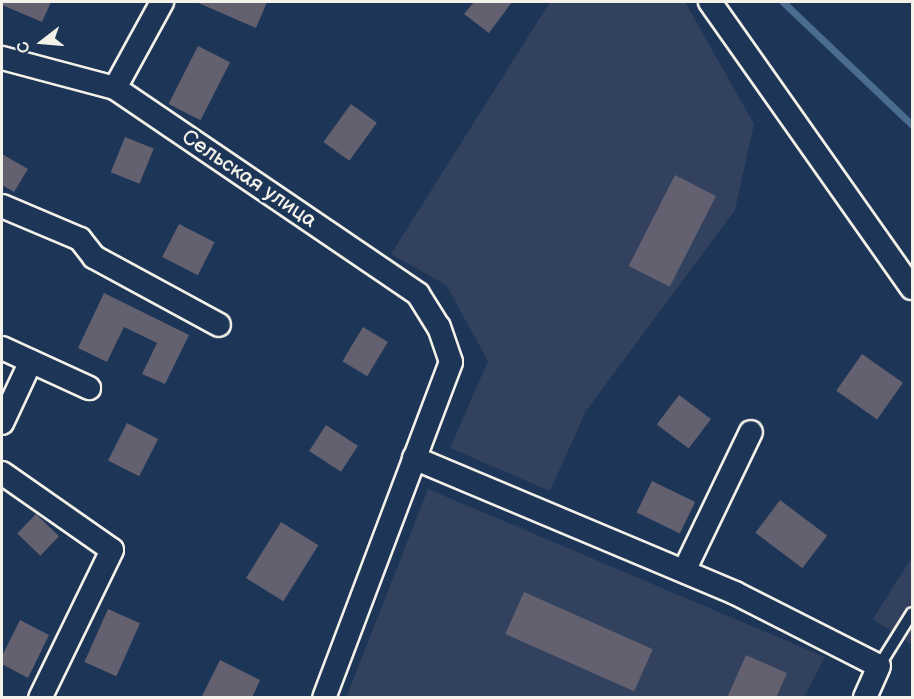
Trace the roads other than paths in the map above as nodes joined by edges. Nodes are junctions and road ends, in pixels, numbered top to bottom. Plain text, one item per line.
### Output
1 (162, 2) edge
2 (710, 2) edge
3 (2, 58) edge
4 (115, 88) junction
5 (2, 206) edge
6 (912, 288) edge
7 (219, 325) dead end
8 (2, 348) edge
9 (31, 361) junction
10 (89, 388) dead end
11 (2, 423) edge
12 (751, 432) dead end
13 (414, 458) junction
14 (2, 473) edge
15 (684, 571) junction
16 (912, 613) edge
17 (879, 666) junction
18 (40, 698) edge
19 (324, 698) edge
20 (865, 698) edge

1 - 4 street
2 - 6 street
3 - 4 street, Сельская улица
4 - 13 street, Сельская улица
5 - 7 street
8 - 9 street
9 - 10 street
9 - 11 street
12 - 15 street
13 - 15 street
13 - 19 street
14 - 18 street
15 - 17 street
16 - 17 lane
17 - 20 street

